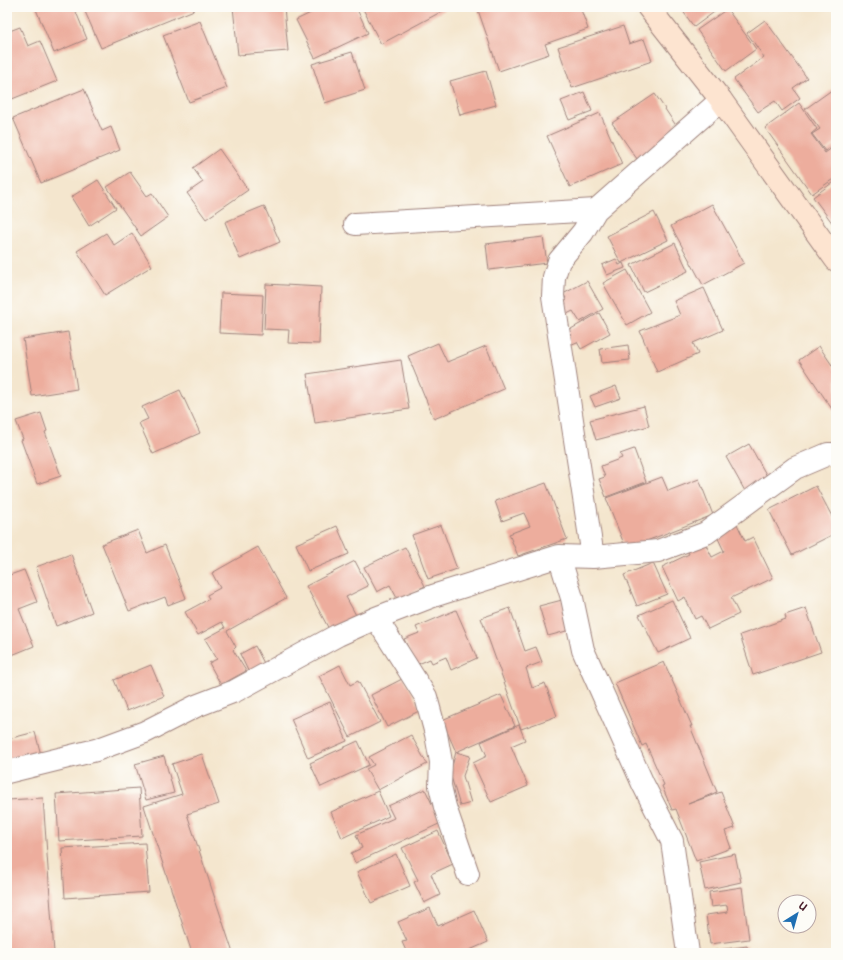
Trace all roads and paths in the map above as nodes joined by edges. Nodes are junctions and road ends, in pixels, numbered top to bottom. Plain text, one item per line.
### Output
1 (648, 7) edge
2 (721, 100) junction
3 (596, 210) junction
4 (355, 224) dead end
5 (836, 260) edge
6 (836, 454) edge
7 (559, 556) junction
8 (593, 557) junction
9 (376, 618) junction
10 (7, 772) edge
11 (468, 874) dead end
12 (688, 953) edge

1 - 2 main road
2 - 3 street
2 - 5 main road
3 - 4 street
3 - 8 street
6 - 8 street
7 - 8 street
7 - 9 street
7 - 12 street
9 - 10 street
9 - 11 street

